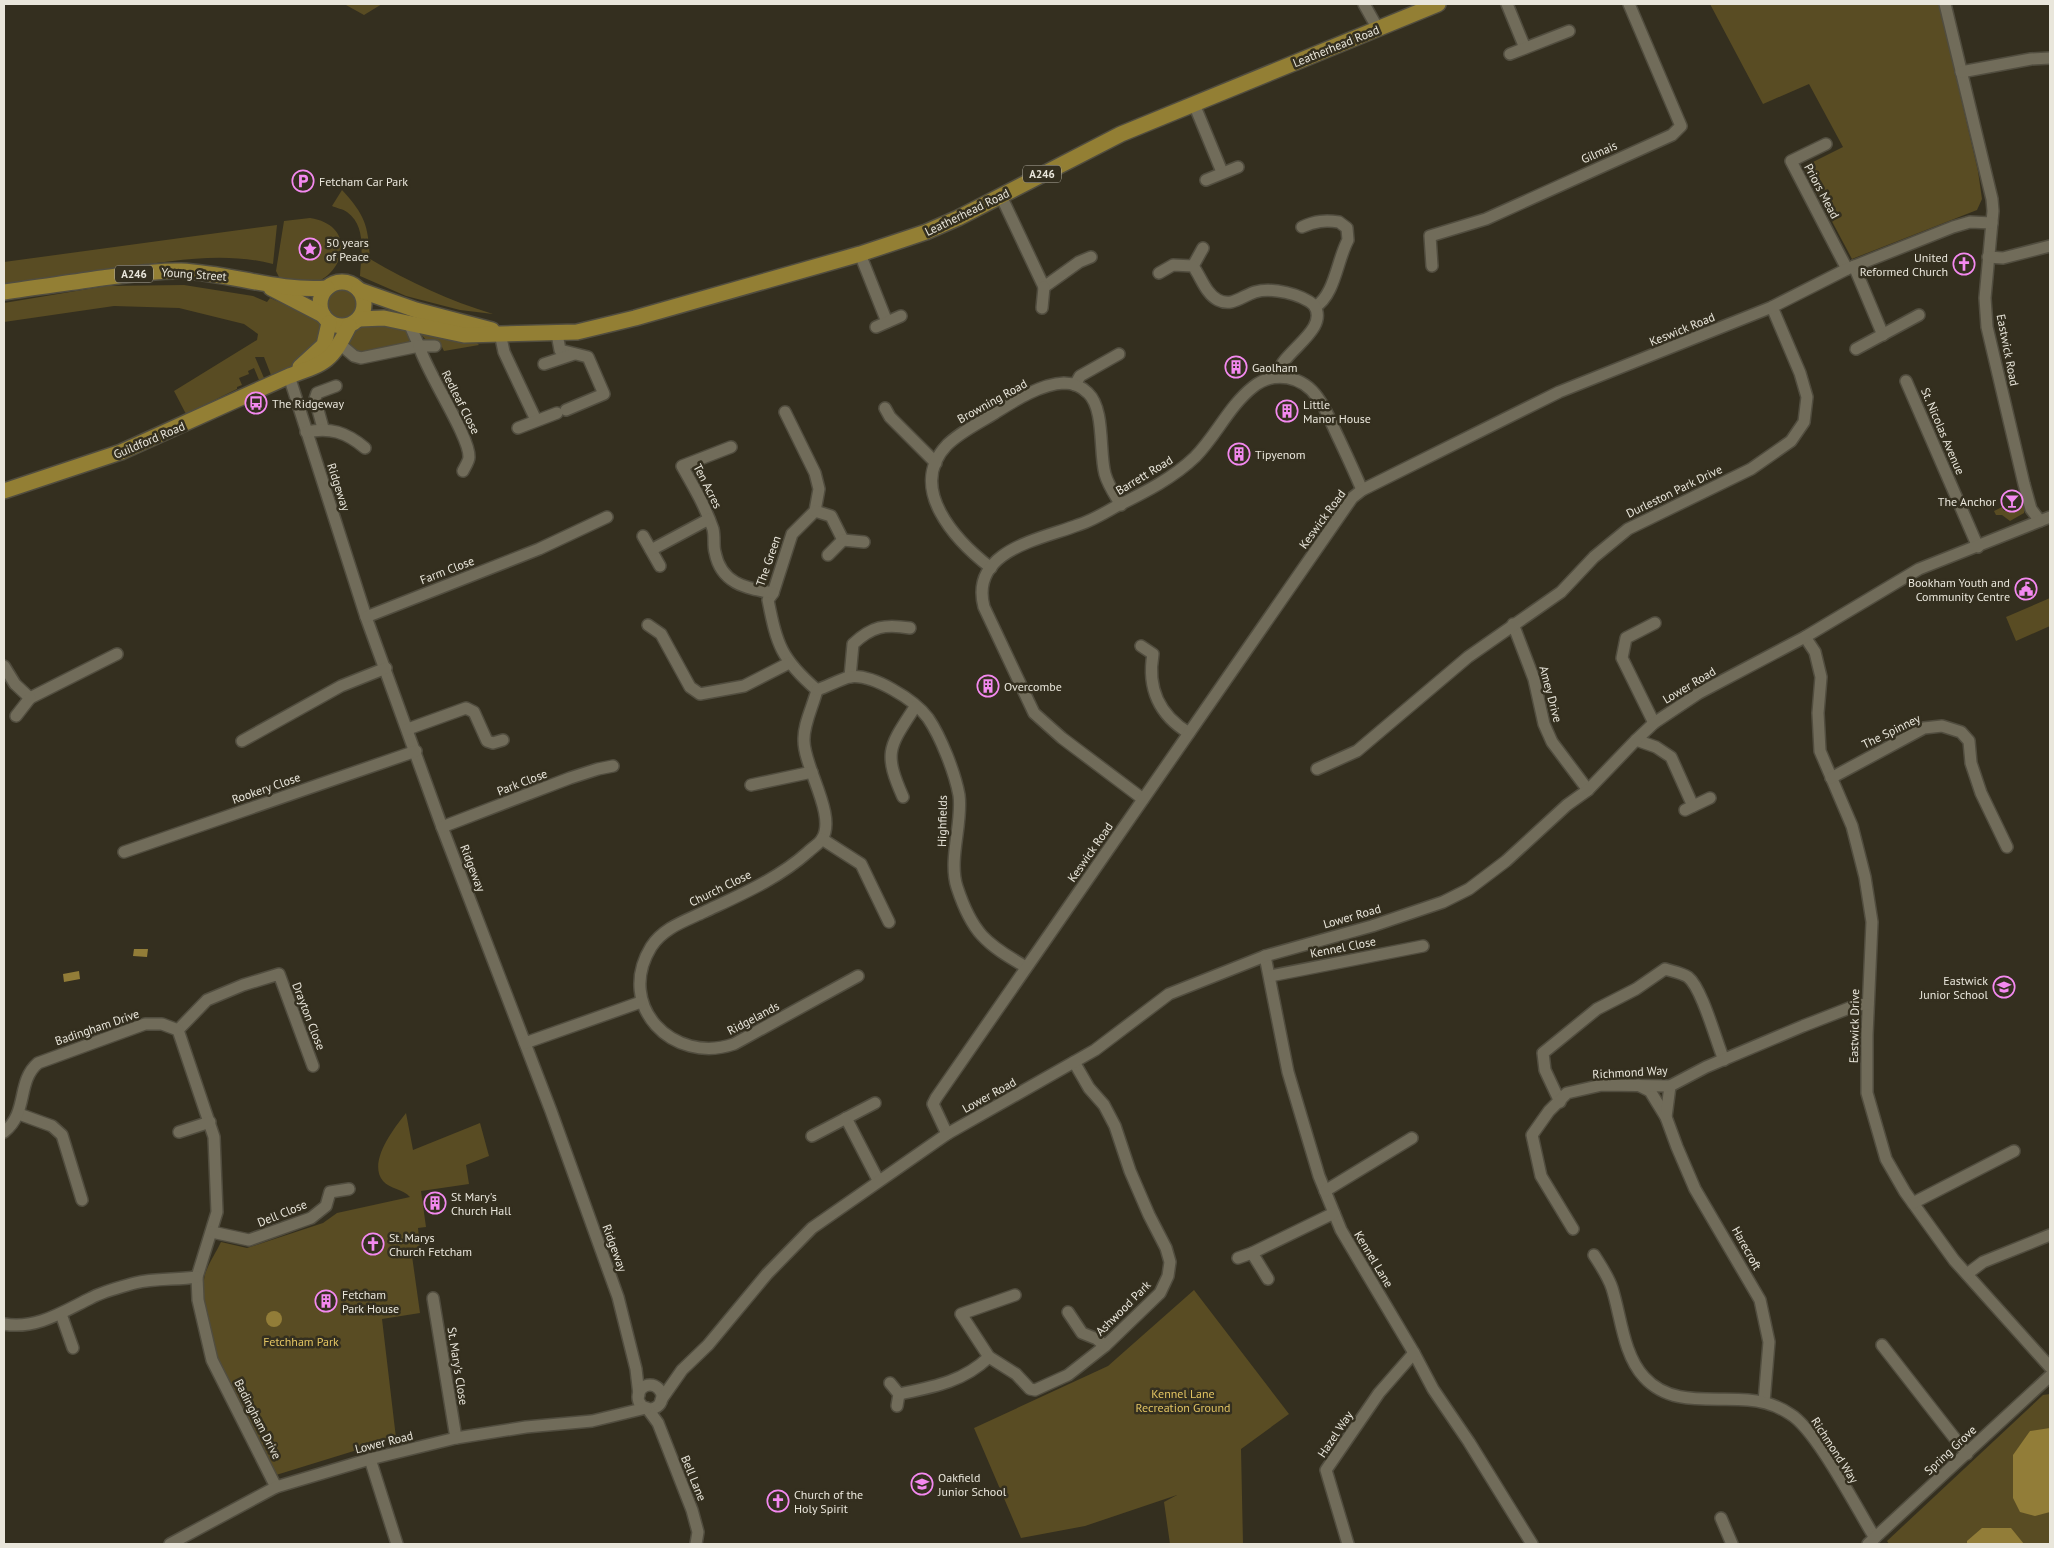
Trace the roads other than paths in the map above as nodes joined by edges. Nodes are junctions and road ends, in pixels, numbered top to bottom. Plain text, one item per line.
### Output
1 (1364, 4) edge
2 (1438, 4) edge
3 (1507, 4) edge
4 (1629, 4) edge
5 (1945, 4) edge
6 (1378, 29) junction
7 (1569, 31) dead end
8 (1525, 48) junction
9 (1510, 54) dead end
10 (2050, 58) edge
11 (1961, 72) junction
12 (1194, 104) junction
13 (1826, 144) dead end
14 (1238, 166) dead end
15 (1222, 172) junction
16 (1206, 180) dead end
17 (1001, 196) junction
18 (1992, 223) junction
19 (1302, 227) dead end
20 (2050, 246) edge
21 (1203, 248) dead end
22 (860, 254) junction
23 (1091, 257) dead end
24 (1988, 257) junction
25 (1193, 266) junction
26 (1432, 266) dead end
27 (1850, 267) junction
28 (1161, 268) dead end
29 (264, 284) junction
30 (1044, 286) junction
31 (327, 288) junction
32 (360, 290) junction
33 (4, 292) edge
34 (1315, 307) junction
35 (1772, 307) junction
36 (1042, 308) dead end
37 (902, 316) dead end
38 (1919, 316) dead end
39 (326, 319) junction
40 (354, 322) junction
41 (887, 322) junction
42 (409, 323) junction
43 (876, 327) dead end
44 (500, 333) junction
45 (557, 334) junction
46 (1883, 335) junction
47 (341, 345) junction
48 (419, 346) junction
49 (435, 346) dead end
50 (1856, 349) dead end
51 (576, 354) junction
52 (1119, 354) dead end
53 (544, 364) dead end
54 (289, 376) junction
55 (1277, 377) junction
56 (1906, 381) dead end
57 (1075, 385) junction
58 (336, 386) dead end
59 (884, 408) dead end
60 (785, 412) dead end
61 (536, 420) junction
62 (323, 428) junction
63 (518, 428) dead end
64 (306, 432) junction
65 (731, 447) dead end
66 (365, 448) dead end
67 (936, 463) junction
68 (463, 471) dead end
69 (1362, 490) junction
70 (4, 491) edge
71 (1121, 505) junction
72 (815, 511) junction
73 (607, 517) dead end
74 (709, 519) junction
75 (2045, 519) edge
76 (643, 536) dead end
77 (842, 540) junction
78 (864, 542) dead end
79 (1978, 547) junction
80 (651, 550) junction
81 (828, 555) dead end
82 (660, 566) dead end
83 (991, 568) junction
84 (773, 593) junction
85 (366, 617) junction
86 (1655, 623) dead end
87 (1513, 624) junction
88 (648, 625) dead end
89 (910, 628) dead end
90 (1805, 637) junction
91 (1141, 646) dead end
92 (117, 654) dead end
93 (789, 662) junction
94 (4, 666) edge
95 (386, 668) junction
96 (850, 677) junction
97 (818, 690) junction
98 (30, 698) junction
99 (915, 707) junction
100 (16, 716) dead end
101 (1654, 723) junction
102 (408, 729) junction
103 (1189, 733) junction
104 (503, 740) dead end
105 (1636, 740) junction
106 (242, 741) dead end
107 (416, 751) junction
108 (613, 766) dead end
109 (1317, 769) dead end
110 (812, 772) junction
111 (1832, 778) junction
112 (751, 785) dead end
113 (1588, 790) junction
114 (903, 797) dead end
115 (1710, 798) dead end
116 (1143, 799) junction
117 (442, 827) junction
118 (822, 840) junction
119 (2007, 847) dead end
120 (124, 852) dead end
121 (889, 922) dead end
122 (1423, 946) dead end
123 (1265, 956) junction
124 (1026, 967) junction
125 (858, 976) dead end
126 (1270, 976) junction
127 (641, 1002) junction
128 (1868, 1004) junction
129 (178, 1030) junction
130 (525, 1043) junction
131 (1724, 1060) junction
132 (1074, 1062) junction
133 (313, 1066) dead end
134 (1637, 1084) junction
135 (1670, 1086) junction
136 (1560, 1102) junction
137 (875, 1103) dead end
138 (18, 1114) junction
139 (1666, 1117) junction
140 (846, 1118) junction
141 (210, 1122) junction
142 (4, 1132) edge
143 (179, 1132) dead end
144 (947, 1134) junction
145 (812, 1136) dead end
146 (1412, 1138) dead end
147 (2014, 1151) dead end
148 (878, 1180) junction
149 (349, 1189) dead end
150 (1325, 1191) junction
151 (82, 1200) dead end
152 (1913, 1203) junction
153 (1334, 1213) junction
154 (1573, 1228) dead end
155 (212, 1232) junction
156 (2050, 1236) edge
157 (1252, 1253) junction
158 (1594, 1255) dead end
159 (1238, 1258) dead end
160 (1967, 1274) junction
161 (196, 1277) junction
162 (1268, 1279) dead end
163 (1014, 1295) dead end
164 (433, 1298) dead end
165 (1068, 1312) dead end
166 (61, 1314) junction
167 (4, 1324) edge
168 (1882, 1345) dead end
169 (1105, 1346) junction
170 (73, 1348) dead end
171 (1414, 1353) junction
172 (989, 1358) junction
173 (2050, 1368) edge
174 (636, 1369) junction
175 (682, 1370) junction
176 (2050, 1376) edge
177 (890, 1383) dead end
178 (652, 1385) junction
179 (898, 1394) junction
180 (638, 1396) junction
181 (661, 1402) junction
182 (1764, 1402) junction
183 (898, 1406) dead end
184 (647, 1408) junction
185 (620, 1415) junction
186 (658, 1423) junction
187 (456, 1438) junction
188 (1966, 1454) junction
189 (370, 1459) junction
190 (276, 1487) junction
191 (1721, 1518) dead end
192 (1872, 1541) edge
193 (172, 1544) edge
194 (397, 1544) edge
195 (696, 1544) edge
196 (1348, 1544) edge
197 (1532, 1544) edge
198 (1732, 1544) edge

1 - 6 street
2 - 6 main road, Leatherhead Road / A246
3 - 8 street
4 - 26 street, Gilmais
5 - 11 street, Eastwick Road
6 - 12 main road, Leatherhead Road / A246
7 - 8 street
8 - 9 street
10 - 11 street
11 - 18 street, Eastwick Road
12 - 15 street
12 - 17 main road, Leatherhead Road / A246
13 - 27 street, Priors Mead
14 - 15 street
15 - 16 street
17 - 22 main road, Leatherhead Road / A246
17 - 30 street
18 - 24 street, Eastwick Road
18 - 27 street, Keswick Road
19 - 34 street
20 - 24 street
21 - 25 street
22 - 41 street
22 - 45 main road, Leatherhead Road / A246
23 - 30 street
24 - 75 street, Eastwick Road
25 - 28 street
25 - 34 street
27 - 35 street, Keswick Road
27 - 46 street
29 - 31 main road, Young Street / A246
29 - 33 main road, Young Street / A246
29 - 39 main road, Young Street / A246
30 - 36 street
31 - 32 main road
31 - 39 main road
32 - 40 main road
32 - 44 main road, A246
34 - 55 street
35 - 69 street, Keswick Road
35 - 87 street, Durleston Park Drive
37 - 41 street
38 - 46 street
39 - 40 main road
39 - 54 main road, Guildford Road
40 - 42 main road, A246
40 - 47 main road, Guildford Road
41 - 43 street
42 - 44 main road, A246
42 - 48 street
44 - 45 main road, Leatherhead Road / A246
44 - 61 street
45 - 51 street
46 - 50 street
47 - 48 street
47 - 54 main road, Guildford Road
48 - 49 street
48 - 68 street, Redleaf Close
51 - 53 street
51 - 61 street
52 - 57 street
54 - 64 street, Ridgeway
54 - 70 main road, Guildford Road
55 - 69 street
55 - 71 street, Barrett Road
56 - 79 street, St. Nicolas Avenue
57 - 67 street, Browning Road
57 - 71 street
58 - 62 street
59 - 67 street
60 - 72 street
61 - 63 street
62 - 64 street
62 - 66 street
64 - 85 street, Ridgeway
65 - 74 street, Ten Acres
67 - 83 street, Browning Road
69 - 103 street, Keswick Road
71 - 83 street, Barrett Road
72 - 77 street
72 - 84 street, The Green
73 - 85 street, Farm Close
74 - 80 street
74 - 84 street, Ten Acres
75 - 79 street, Lower Road
76 - 80 street
77 - 78 street
77 - 81 street
79 - 90 street, Lower Road
80 - 82 street
83 - 116 street, Barrett Road
84 - 93 street, The Green
85 - 95 street, Ridgeway
86 - 101 street
87 - 109 street, Durleston Park Drive
87 - 113 street, Amey Drive
88 - 93 street
89 - 96 street
90 - 101 street, Lower Road
90 - 111 street, Eastwick Drive
91 - 103 street
92 - 98 street
93 - 97 street, The Green
94 - 98 street
95 - 102 street, Ridgeway
95 - 106 street
96 - 97 street, Highfields
96 - 99 street, Highfields
97 - 110 street
98 - 100 street
99 - 114 street
99 - 124 street, Highfields
101 - 105 street, Lower Road
102 - 104 street
102 - 107 street, Ridgeway
103 - 116 street, Keswick Road
105 - 113 street, Lower Road
105 - 115 street
107 - 117 street, Ridgeway
107 - 120 street, Rookery Close
108 - 117 street, Park Close
110 - 112 street
110 - 118 street
111 - 119 street, The Spinney
111 - 128 street, Eastwick Drive
113 - 123 street, Lower Road
116 - 124 street, Keswick Road
117 - 130 street, Ridgeway
118 - 121 street
118 - 127 street, Church Close
122 - 126 street, Kennel Close
123 - 126 street, Kennel Lane
123 - 132 street, Lower Road
124 - 144 street, Keswick Road
125 - 127 street, Ridgelands
126 - 150 street, Kennel Lane
127 - 130 street
128 - 131 street, Richmond Way
128 - 152 street, Eastwick Drive
129 - 133 street, Drayton Close
129 - 138 street, Badingham Drive
129 - 141 street, Badingham Drive
130 - 174 street, Ridgeway
131 - 135 street, Richmond Way
131 - 136 street
132 - 144 street, Lower Road
132 - 169 street, Ashwood Park
134 - 135 street, Richmond Way
134 - 136 street, Richmond Way
134 - 139 street, Harecroft
135 - 139 street, Harecroft
136 - 154 street, Richmond Way
137 - 140 street
138 - 142 street, Badingham Drive
138 - 151 street
139 - 182 street, Harecroft
140 - 145 street
140 - 148 street
141 - 143 street
141 - 155 street, Badingham Drive
144 - 148 street, Lower Road
146 - 150 street
147 - 152 street
148 - 175 street, Lower Road
149 - 155 street, Dell Close
150 - 153 street, Kennel Lane
152 - 160 street, Eastwick Drive
153 - 157 street
153 - 171 street, Kennel Lane
155 - 161 street, Badingham Drive
156 - 160 street
157 - 159 street
157 - 162 street
158 - 182 street, Richmond Way
160 - 173 street, Eastwick Drive
161 - 166 street
161 - 190 street, Badingham Drive
163 - 172 street, Ashwood Park
164 - 187 street, St. Mary's Close
165 - 169 street
166 - 167 street
166 - 170 street
168 - 188 street
169 - 172 street, Ashwood Park
171 - 196 street, Hazel Way
171 - 197 street, Kennel Lane
172 - 179 street
174 - 178 street, Ridgeway
174 - 180 street, Ridgeway
175 - 178 street, Lower Road
175 - 181 street, Lower Road
176 - 188 street, Spring Grove
177 - 179 street
178 - 180 street, Lower Road
178 - 181 street
179 - 183 street
180 - 184 street
180 - 185 street, Lower Road
181 - 184 street, Lower Road
181 - 186 street, Bell Lane
182 - 192 street, Richmond Way
184 - 185 street, Lower Road
184 - 186 street, Bell Lane
185 - 187 street, Lower Road
186 - 195 street, Bell Lane
187 - 189 street, Lower Road
188 - 192 street, Spring Grove
189 - 190 street, Lower Road
189 - 194 street
190 - 193 street, Lower Road
191 - 198 street

